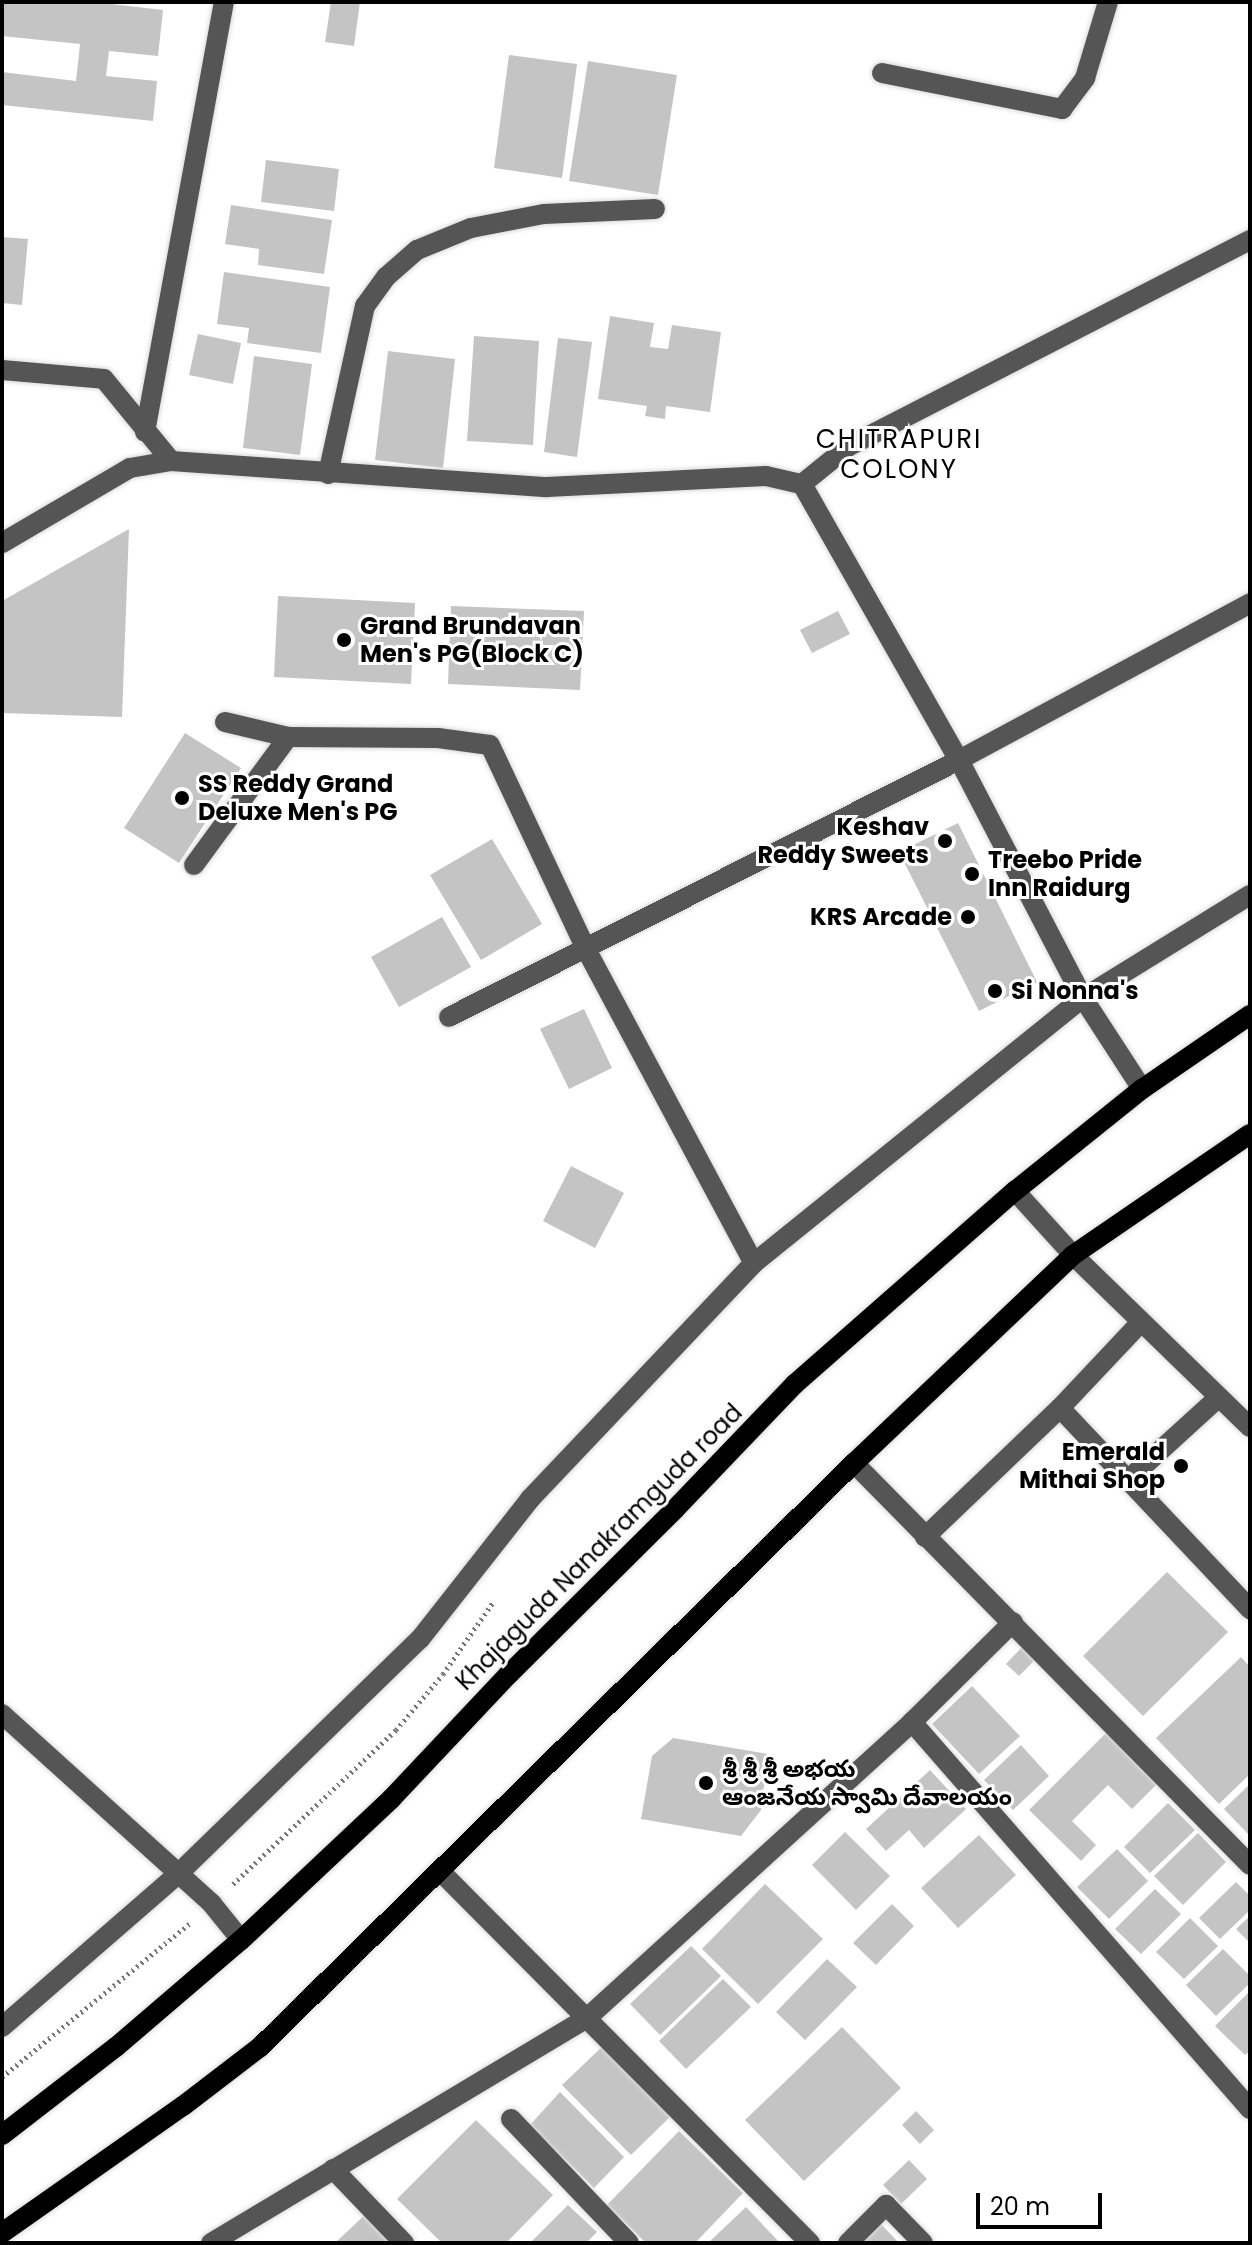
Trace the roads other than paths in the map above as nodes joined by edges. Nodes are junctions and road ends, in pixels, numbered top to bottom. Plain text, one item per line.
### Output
1 (224, 2) edge
2 (1108, 2) edge
3 (882, 73) dead end
4 (655, 209) dead end
5 (1250, 240) edge
6 (2, 370) edge
7 (145, 432) junction
8 (171, 461) junction
9 (328, 474) junction
10 (802, 484) junction
11 (2, 543) edge
12 (1250, 603) edge
13 (225, 722) dead end
14 (288, 737) junction
15 (959, 760) junction
16 (194, 865) dead end
17 (1250, 895) edge
18 (586, 949) junction
19 (1083, 998) junction
20 (1250, 1015) edge
21 (449, 1017) dead end
22 (1142, 1089) junction
23 (1250, 1134) edge
24 (1015, 1191) junction
25 (1073, 1255) junction
26 (754, 1263) junction
27 (1141, 1322) junction
28 (1218, 1398) junction
29 (1060, 1408) junction
30 (1250, 1427) edge
31 (854, 1463) junction
32 (1130, 1478) junction
33 (925, 1537) junction
34 (1250, 1609) edge
35 (1013, 1622) junction
36 (2, 1714) edge
37 (912, 1722) junction
38 (1250, 1865) edge
39 (440, 1871) junction
40 (178, 1874) junction
41 (241, 1940) junction
42 (587, 2018) junction
43 (2, 2027) edge
44 (1250, 2109) edge
45 (511, 2119) dead end
46 (2, 2135) edge
47 (333, 2169) junction
48 (2, 2233) edge
49 (213, 2243) edge
50 (404, 2243) edge
51 (629, 2243) edge
52 (810, 2243) edge
53 (848, 2243) edge
54 (923, 2243) edge

1 - 7 street
2 - 3 street
4 - 9 street
5 - 10 street
6 - 7 street
7 - 8 street
8 - 9 street
8 - 11 street
9 - 10 street
10 - 15 street
12 - 15 street
13 - 14 street
14 - 16 street
14 - 18 street
15 - 18 street
15 - 19 street
17 - 19 street
18 - 21 street
18 - 26 street
19 - 22 street
19 - 26 street
20 - 22 main road, Khajaguda Nanakramguda road
22 - 24 main road, Khajaguda Nanakramguda road
23 - 25 main road
24 - 25 street
24 - 41 main road, Khajaguda Nanakramguda road
25 - 27 street
25 - 31 main road
26 - 40 street
27 - 28 street
27 - 29 street
28 - 30 street
28 - 32 street
29 - 32 street
29 - 33 street
31 - 33 street
31 - 39 main road
32 - 34 street
33 - 35 street
35 - 37 street
35 - 38 street
36 - 40 street
37 - 42 street
37 - 44 street
39 - 42 street
39 - 48 main road
40 - 41 street
40 - 43 street
41 - 46 main road, Khajaguda Nanakramguda road
42 - 47 street
42 - 52 street
45 - 51 street
47 - 49 street
47 - 50 street
53 - 54 street

